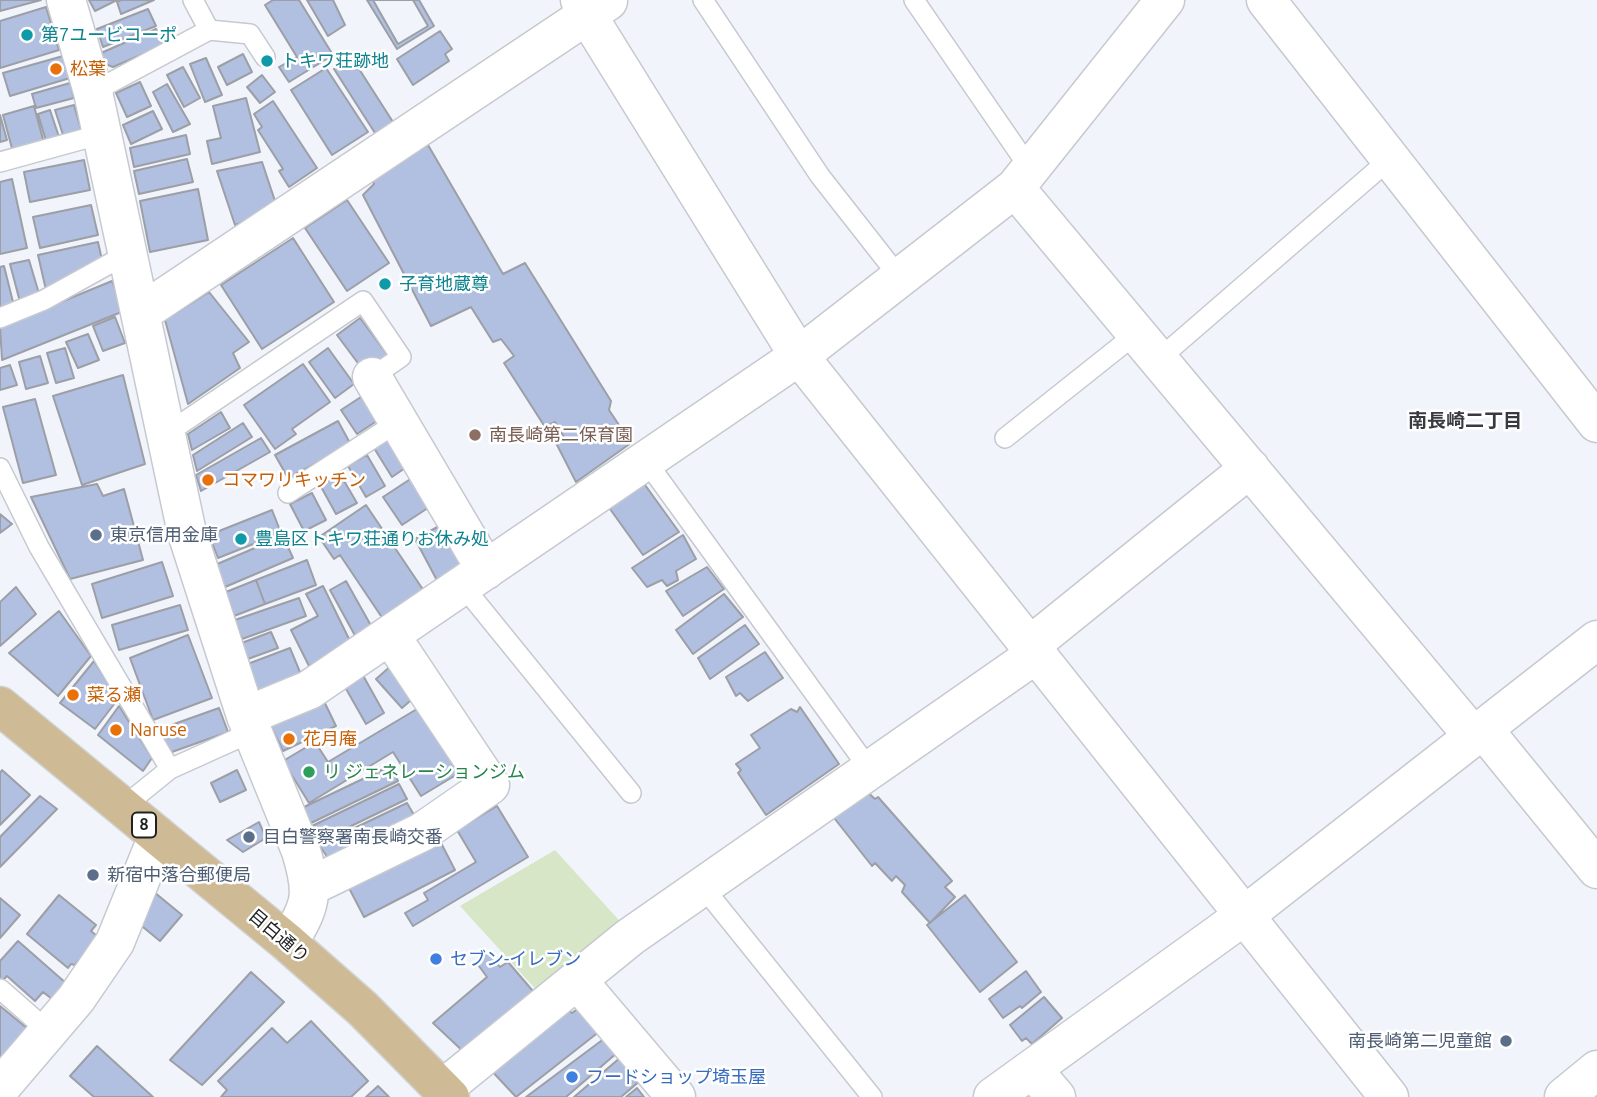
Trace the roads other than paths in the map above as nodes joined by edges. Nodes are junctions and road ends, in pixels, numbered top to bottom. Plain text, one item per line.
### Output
1 (65, 0) edge
2 (193, 0) edge
3 (703, 0) edge
4 (914, 0) edge
5 (1166, 0) edge
6 (1266, 0) edge
7 (592, 5) edge
8 (209, 30) junction
9 (265, 57) dead end
10 (93, 92) junction
11 (102, 134) junction
12 (1390, 159) junction
13 (0, 162) edge
14 (1023, 179) junction
15 (129, 254) junction
16 (900, 278) junction
17 (141, 313) junction
18 (0, 318) edge
19 (1148, 346) junction
20 (799, 356) junction
21 (372, 377) joint
22 (398, 422) junction
23 (1597, 423) edge
24 (166, 434) junction
25 (1005, 438) dead end
26 (646, 461) junction
27 (0, 468) edge
28 (1250, 468) junction
29 (288, 493) dead end
30 (474, 578) junction
31 (390, 635) junction
32 (1597, 640) edge
33 (1034, 651) junction
34 (0, 706) edge
35 (249, 724) junction
36 (1478, 733) junction
37 (170, 769) junction
38 (870, 770) junction
39 (631, 793) dead end
40 (122, 807) junction
41 (158, 836) junction
42 (1597, 869) edge
43 (311, 886) junction
44 (703, 887) junction
45 (1245, 915) junction
46 (288, 943) junction
47 (578, 981) junction
48 (0, 989) edge
49 (48, 1031) junction
50 (1044, 1083) edge
51 (0, 1087) edge
52 (447, 1093) edge
53 (676, 1097) edge
54 (872, 1097) edge
55 (993, 1097) edge
56 (1389, 1097) edge

1 - 10 street
2 - 8 lane
3 - 16 lane
4 - 14 lane
5 - 14 street
6 - 12 street
7 - 17 street
7 - 20 street
8 - 9 lane
8 - 10 lane
10 - 11 street
11 - 13 lane
11 - 15 street
12 - 19 lane
12 - 23 street
14 - 16 street
14 - 19 street
15 - 17 street
15 - 18 lane
16 - 20 street
17 - 24 street
19 - 25 lane
19 - 28 street
20 - 26 street
20 - 33 street
21 - 22 street
21 - 24 lane
22 - 29 lane
22 - 30 street
24 - 35 street
26 - 30 street
26 - 38 lane
27 - 37 lane
28 - 33 street
28 - 36 street
30 - 31 street
30 - 39 lane
31 - 35 street
31 - 43 street
32 - 36 street
33 - 38 street
33 - 45 street
34 - 40 main road, 目白通り / 8
35 - 37 lane
35 - 43 street
36 - 42 street
36 - 45 street
37 - 40 lane
38 - 44 street
40 - 41 main road, 目白通り / 8
41 - 46 main road, 目白通り / 8
41 - 49 street
43 - 46 street
44 - 47 street
44 - 54 lane
45 - 50 street
45 - 56 street
46 - 52 main road, 目白通り / 8
47 - 52 street
47 - 53 street
48 - 49 lane
49 - 51 street
50 - 55 street

